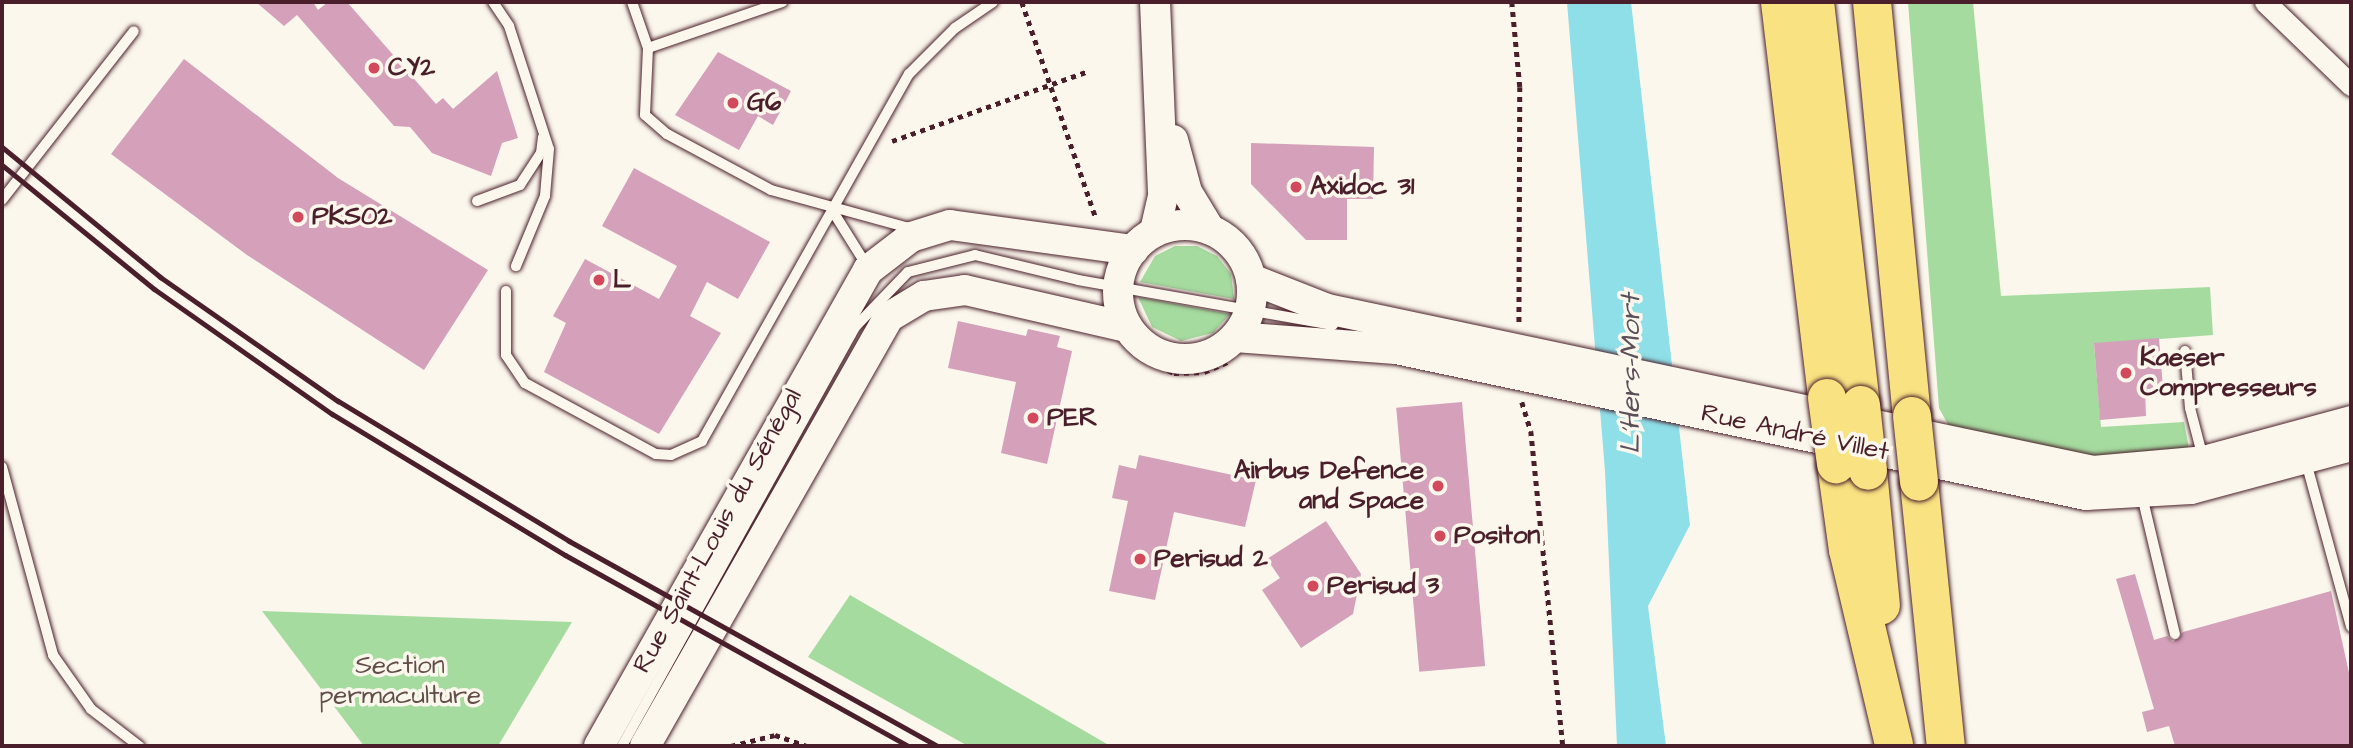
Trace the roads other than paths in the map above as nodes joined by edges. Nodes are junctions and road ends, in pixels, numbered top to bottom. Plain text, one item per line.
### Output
1 (493, 2) edge
2 (632, 2) edge
3 (782, 2) edge
4 (993, 2) edge
5 (1155, 2) edge
6 (1780, 2) edge
7 (1815, 2) edge
8 (1872, 2) edge
9 (2265, 2) edge
10 (134, 31) dead end
11 (648, 47) junction
12 (2351, 85) edge
13 (1162, 99) junction
14 (542, 120) junction
15 (2, 200) edge
16 (477, 201) dead end
17 (832, 210) junction
18 (1210, 230) junction
19 (926, 231) junction
20 (1144, 241) junction
21 (516, 265) dead end
22 (868, 270) junction
23 (1251, 279) junction
24 (1118, 286) junction
25 (506, 291) dead end
26 (1250, 311) junction
27 (856, 326) junction
28 (1127, 327) junction
29 (1235, 337) junction
30 (2185, 351) dead end
31 (1525, 361) junction
32 (1844, 401) junction
33 (2351, 421) edge
34 (2351, 434) edge
35 (2351, 446) edge
36 (2305, 459) junction
37 (1939, 461) junction
38 (2204, 461) junction
39 (2, 467) edge
40 (2142, 496) junction
41 (2351, 627) edge
42 (2175, 634) dead end
43 (139, 746) edge
44 (598, 746) edge
45 (622, 746) edge
46 (645, 746) edge
47 (1894, 746) edge
48 (1946, 746) edge

1 - 14 lane
2 - 11 lane
3 - 11 lane
4 - 17 lane
5 - 13 main road
6 - 32 highway
7 - 32 highway
8 - 37 highway, bridge
9 - 12 street
10 - 15 lane
11 - 17 lane
13 - 18 main road
13 - 20 main road
14 - 16 lane
14 - 21 lane
17 - 19 lane
17 - 22 lane
17 - 25 lane
18 - 20 main road
18 - 23 main road
19 - 20 main road
19 - 22 main road
20 - 24 main road
22 - 27 main road
23 - 26 main road
23 - 31 main road, Rue André Villet
24 - 26 lane, Rue André Villet
24 - 27 lane
24 - 28 main road
26 - 29 main road
26 - 31 lane, Rue André Villet
27 - 28 main road
27 - 44 main road, Rue Saint-Louis du Sénégal
27 - 45 lane, Rue Saint-Louis du Sénégal
27 - 46 main road, Rue Saint-Louis du Sénégal
28 - 29 main road
29 - 31 main road, Rue André Villet
30 - 38 lane
31 - 37 main road, Rue André Villet
32 - 47 highway, bridge
33 - 38 main road, Rue André Villet
34 - 37 lane
35 - 36 main road, Rue André Villet
36 - 40 main road, Rue André Villet
36 - 41 lane
37 - 38 main road, Rue André Villet
37 - 40 main road, Rue André Villet
37 - 48 highway
39 - 43 lane
40 - 42 lane

